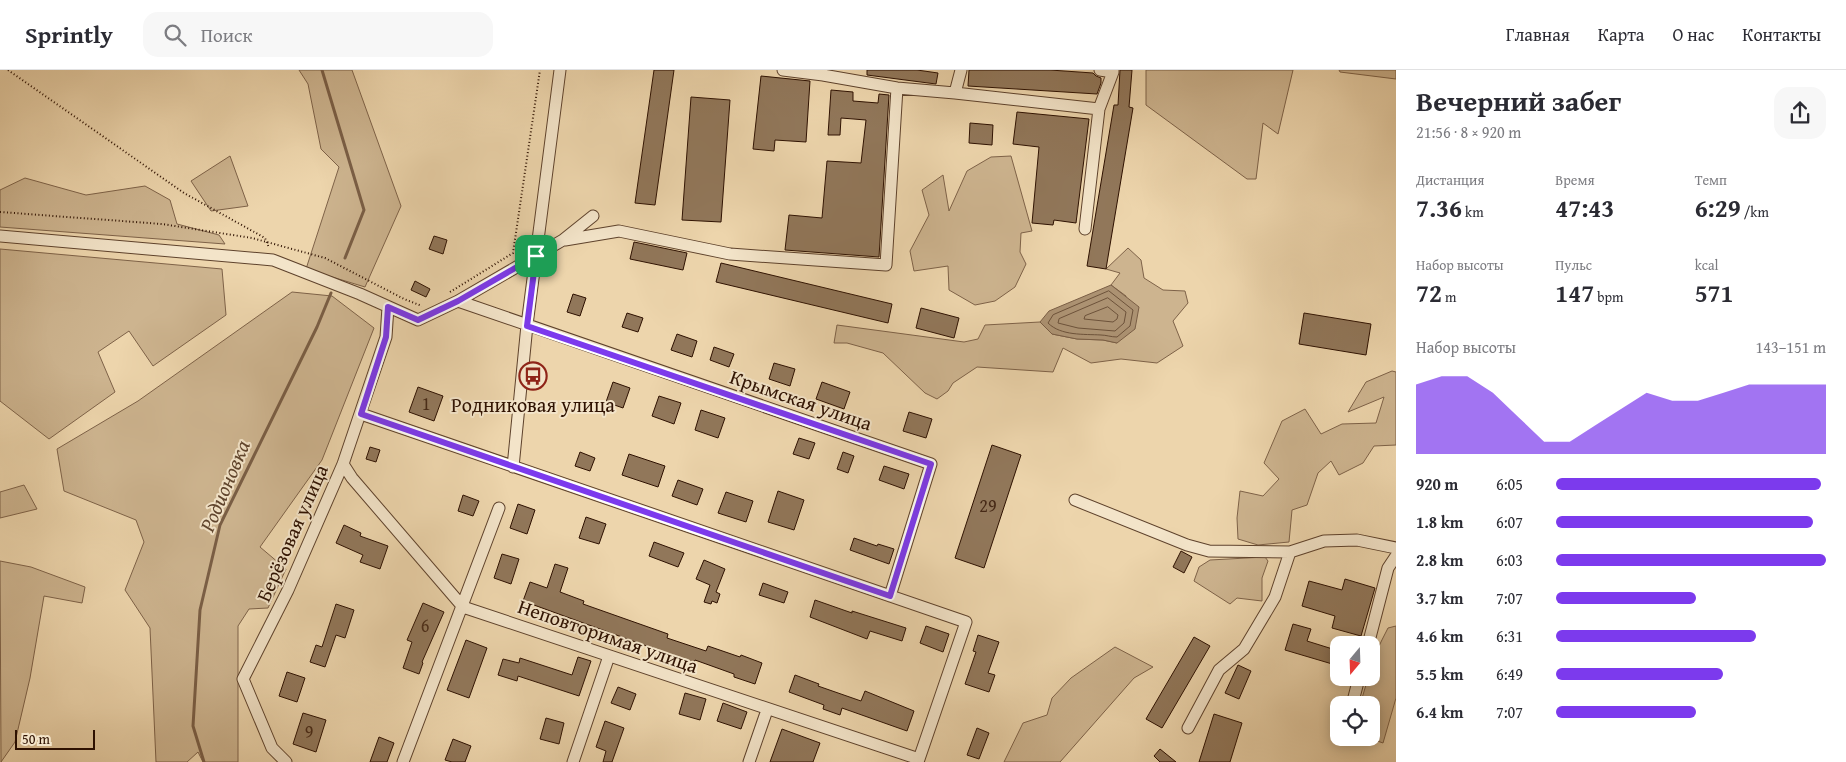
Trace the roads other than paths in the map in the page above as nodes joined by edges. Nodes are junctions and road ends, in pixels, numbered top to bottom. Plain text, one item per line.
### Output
1 (560, 70) edge
2 (783, 70) edge
3 (961, 70) edge
4 (1100, 70) edge
5 (1113, 71) edge
6 (898, 88) junction
7 (955, 93) junction
8 (1099, 109) junction
9 (593, 216) dead end
10 (1085, 229) dead end
11 (0, 236) edge
12 (563, 240) junction
13 (536, 256) junction
14 (458, 301) junction
15 (388, 307) junction
16 (527, 326) junction
17 (361, 414) junction
18 (343, 464) junction
19 (513, 467) junction
20 (1075, 500) dead end
21 (499, 508) dead end
22 (1396, 548) edge
23 (1290, 552) junction
24 (1396, 556) edge
25 (890, 596) junction
26 (463, 607) junction
27 (1370, 636) edge
28 (609, 656) junction
29 (768, 710) junction
30 (1188, 728) dead end
31 (918, 761) edge
32 (286, 762) edge
33 (404, 762) edge
34 (573, 762) edge
35 (749, 762) edge

1 - 13 street
2 - 6 street
3 - 7 street
4 - 5 street
5 - 8 street
6 - 7 street
6 - 12 street
7 - 8 street
8 - 10 street
9 - 12 street
11 - 15 street
12 - 13 street
13 - 14 street
13 - 16 street
14 - 15 street
14 - 16 street
15 - 17 street, Берёзовая улица
16 - 19 street
16 - 25 street, Крымская улица
17 - 18 street, Берёзовая улица
17 - 19 street
18 - 26 street
18 - 32 street, Берёзовая улица
19 - 25 street
20 - 23 street
21 - 26 street
22 - 23 street
23 - 30 street
24 - 27 street
25 - 31 street
26 - 28 street, Неповторимая улица
26 - 33 street
28 - 29 street, Неповторимая улица
28 - 34 street
29 - 31 street, Неповторимая улица
29 - 35 street

